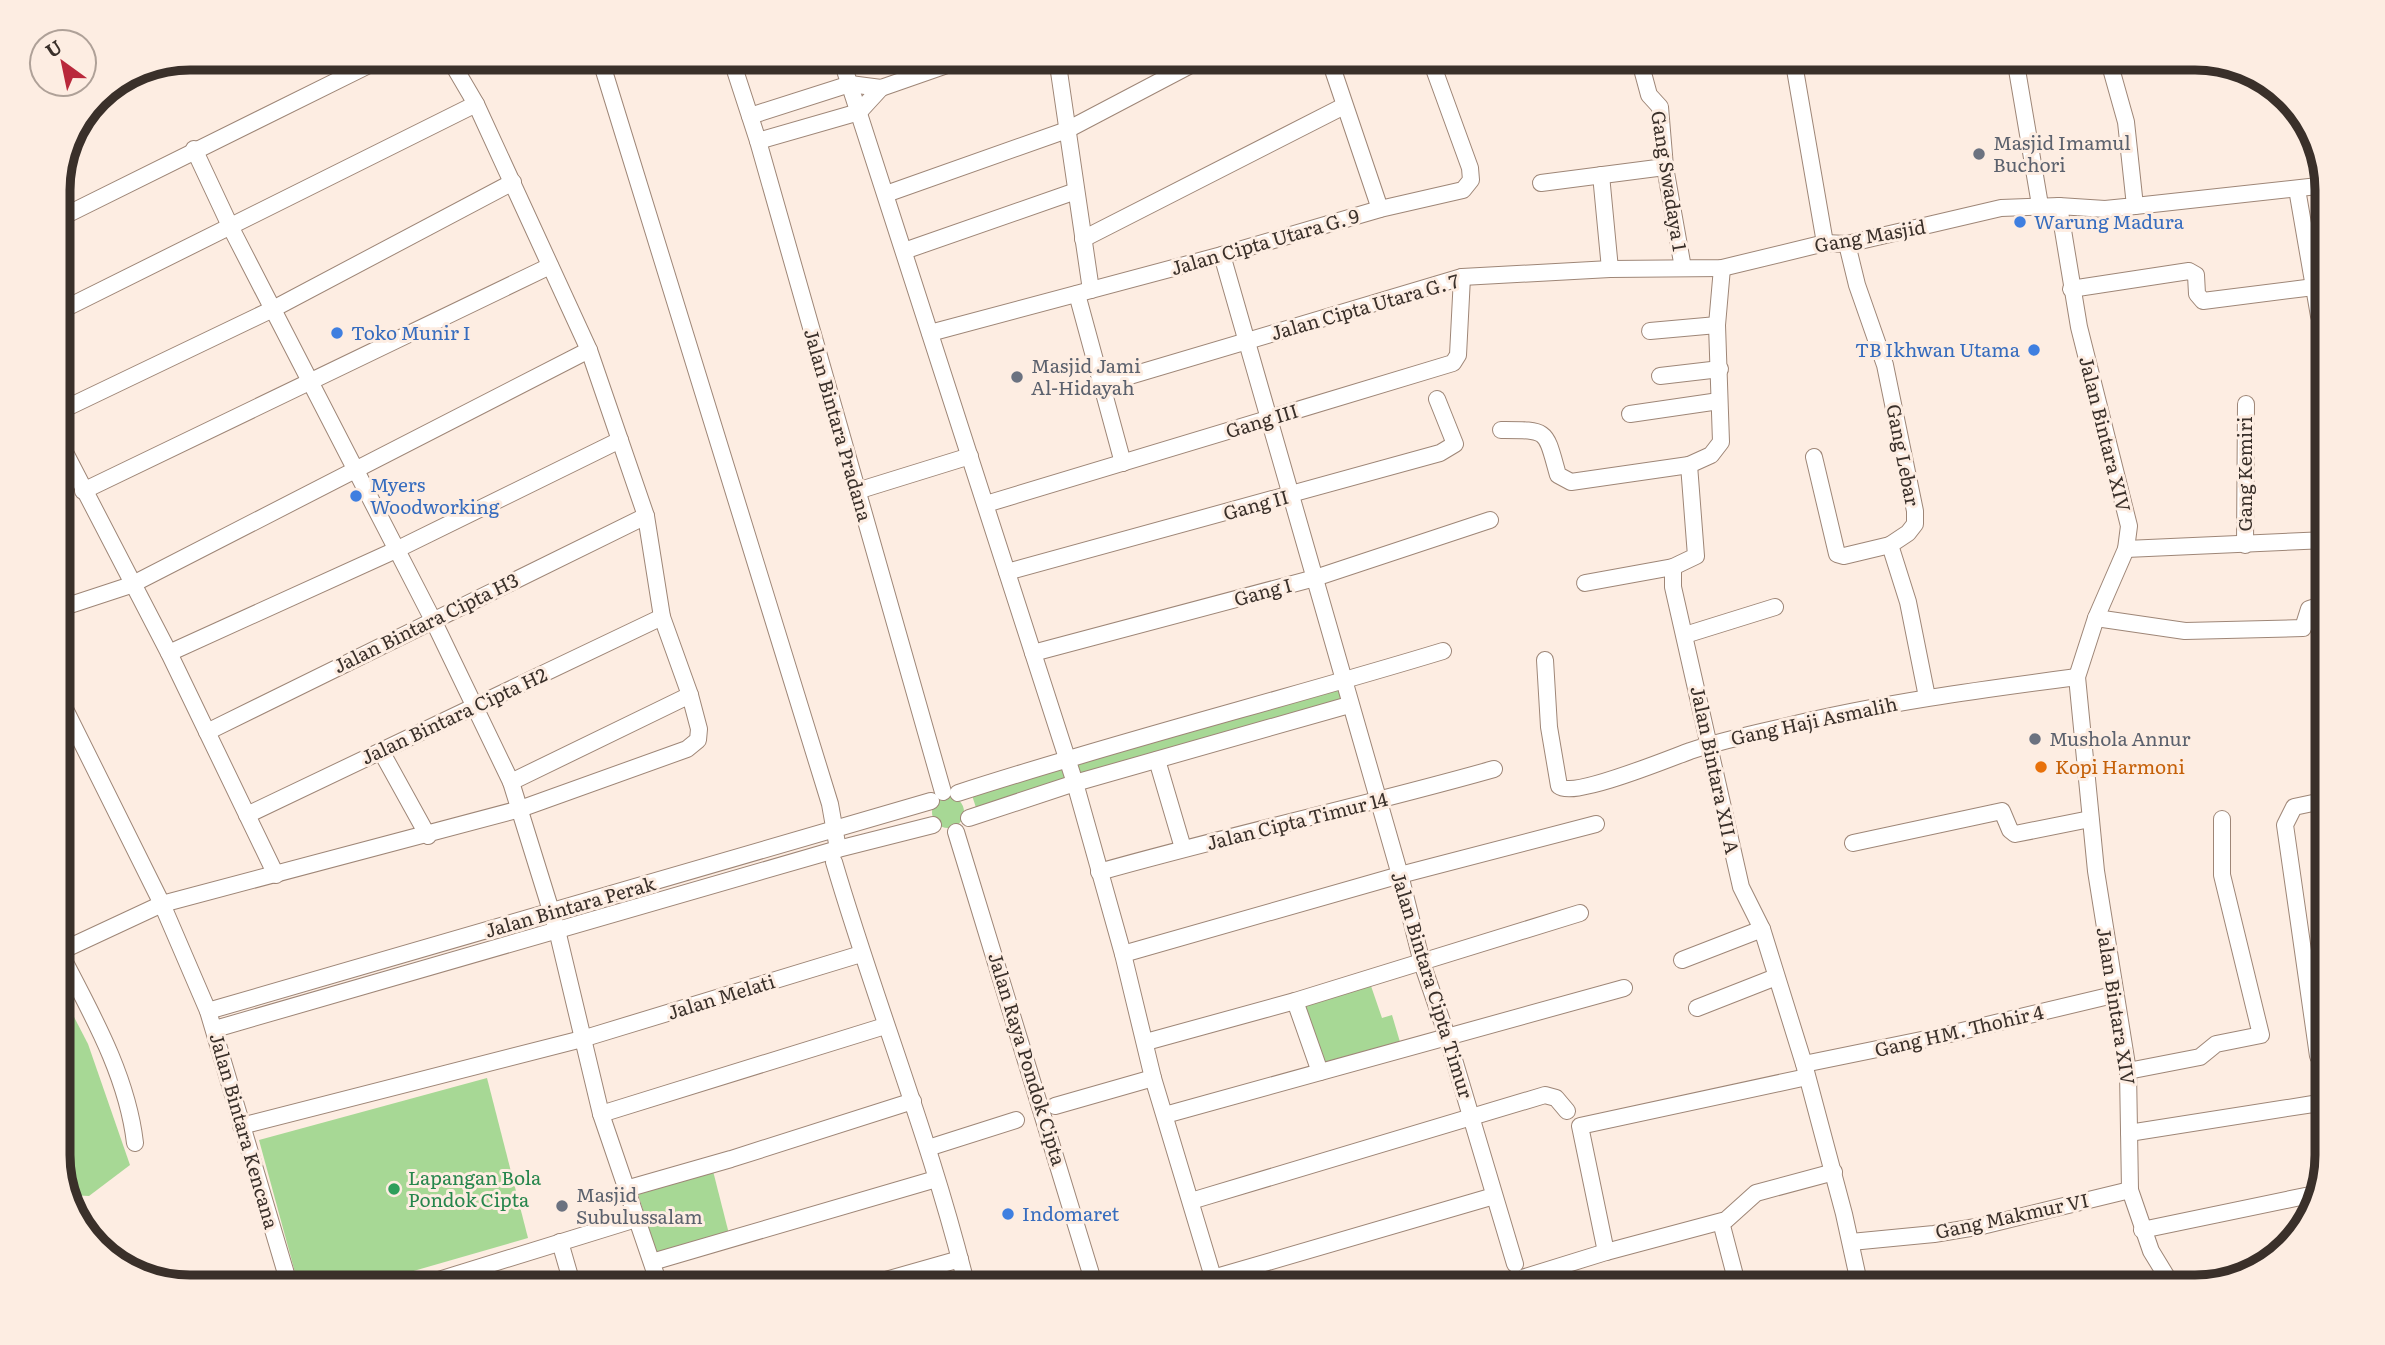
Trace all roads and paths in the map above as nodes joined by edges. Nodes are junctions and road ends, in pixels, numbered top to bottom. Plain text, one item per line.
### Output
1 (358, 70) edge
2 (456, 70) edge
3 (604, 70) edge
4 (735, 70) edge
5 (845, 70) edge
6 (933, 70) edge
7 (1059, 70) edge
8 (1181, 70) edge
9 (1332, 70) edge
10 (1434, 70) edge
11 (1642, 70) edge
12 (1795, 70) edge
13 (2017, 70) edge
14 (2111, 70) edge
15 (850, 84) junction
16 (881, 88) junction
17 (476, 104) junction
18 (1343, 106) junction
19 (859, 112) junction
20 (750, 117) junction
21 (1067, 130) junction
22 (758, 141) junction
23 (194, 149) junction
24 (1657, 168) dead end
25 (1601, 175) junction
26 (513, 182) junction
27 (1541, 183) dead end
28 (2315, 187) edge
29 (2297, 189) junction
30 (1076, 191) junction
31 (886, 194) junction
32 (2040, 205) junction
33 (2060, 206) junction
34 (2135, 206) junction
35 (1381, 209) junction
36 (70, 213) edge
37 (231, 228) junction
38 (1083, 239) junction
39 (1825, 243) junction
40 (1847, 244) junction
41 (904, 251) junction
42 (1222, 255) junction
43 (550, 266) junction
44 (1683, 268) junction
45 (1722, 268) junction
46 (1610, 269) junction
47 (1462, 277) junction
48 (2314, 287) junction
49 (2071, 289) junction
50 (1084, 292) junction
51 (2315, 293) edge
52 (70, 306) edge
53 (273, 309) junction
54 (1717, 325) junction
55 (1650, 331) dead end
56 (930, 333) junction
57 (1246, 342) junction
58 (589, 350) junction
59 (1720, 369) junction
60 (1660, 376) dead end
61 (312, 383) junction
62 (1099, 384) junction
63 (1437, 399) dead end
64 (1719, 401) junction
65 (2246, 404) dead end
66 (70, 406) edge
67 (1630, 414) dead end
68 (1269, 419) junction
69 (1501, 430) dead end
70 (620, 440) junction
71 (970, 456) junction
72 (1814, 457) dead end
73 (1123, 463) junction
74 (70, 464) edge
75 (1689, 465) junction
76 (357, 469) junction
77 (83, 491) junction
78 (857, 491) junction
79 (1292, 495) junction
80 (986, 504) junction
81 (646, 516) junction
82 (1490, 520) dead end
83 (2315, 541) edge
84 (1890, 545) junction
85 (2245, 545) junction
86 (398, 549) junction
87 (2126, 549) junction
88 (1673, 567) junction
89 (1007, 572) junction
90 (1315, 578) junction
91 (1585, 583) dead end
92 (131, 585) junction
93 (70, 605) edge
94 (1775, 607) dead end
95 (2315, 607) edge
96 (662, 617) junction
97 (2096, 618) junction
98 (433, 620) junction
99 (1685, 635) junction
100 (1443, 651) dead end
101 (169, 653) junction
102 (1033, 653) junction
103 (1545, 660) dead end
104 (2077, 677) junction
105 (1343, 682) junction
106 (690, 695) junction
107 (1927, 697) junction
108 (1349, 705) junction
109 (474, 707) junction
110 (70, 719) edge
111 (207, 732) junction
112 (1709, 745) junction
113 (381, 751) junction
114 (1067, 758) junction
115 (1157, 760) junction
116 (1494, 769) dead end
117 (511, 782) junction
118 (1075, 783) junction
119 (944, 796) junction
120 (1377, 802) junction
121 (2315, 803) edge
122 (520, 809) junction
123 (247, 815) junction
124 (969, 818) junction
125 (2090, 819) junction
126 (2222, 819) dead end
127 (1596, 824) dead end
128 (933, 825) junction
129 (834, 831) junction
130 (956, 832) junction
131 (428, 836) junction
132 (1853, 843) dead end
133 (1183, 848) junction
134 (836, 856) junction
135 (1099, 872) junction
136 (276, 875) junction
137 (1400, 875) junction
138 (162, 904) junction
139 (552, 913) junction
140 (1580, 913) dead end
141 (1762, 929) junction
142 (557, 930) junction
143 (70, 946) edge
144 (861, 954) junction
145 (1123, 954) junction
146 (398, 957) junction
147 (1682, 960) dead end
148 (1422, 963) junction
149 (70, 974) edge
150 (404, 975) junction
151 (1776, 977) junction
152 (1624, 988) dead end
153 (2113, 995) junction
154 (1295, 1001) junction
155 (1697, 1008) dead end
156 (208, 1011) junction
157 (885, 1026) junction
158 (215, 1029) junction
159 (2315, 1033) edge
160 (1447, 1036) junction
161 (582, 1039) junction
162 (1146, 1042) junction
163 (1805, 1071) junction
164 (2128, 1071) junction
165 (1320, 1072) junction
166 (1153, 1078) junction
167 (913, 1101) junction
168 (2313, 1104) dead end
169 (1055, 1106) dead end
170 (1567, 1111) dead end
171 (601, 1114) junction
172 (1165, 1115) junction
173 (1471, 1115) junction
174 (1016, 1120) dead end
175 (242, 1126) junction
176 (2129, 1133) junction
177 (135, 1143) dead end
178 (928, 1148) junction
179 (1834, 1172) junction
180 (936, 1179) junction
181 (626, 1189) junction
182 (2130, 1190) junction
183 (2308, 1195) edge
184 (1494, 1196) junction
185 (1191, 1202) junction
186 (636, 1219) junction
187 (1721, 1222) junction
188 (2142, 1230) junction
189 (561, 1242) junction
190 (1851, 1242) junction
191 (1606, 1252) junction
192 (960, 1259) junction
193 (652, 1262) junction
194 (473, 1269) junction
195 (1517, 1271) junction
196 (286, 1275) edge
197 (454, 1275) edge
198 (475, 1275) edge
199 (570, 1275) edge
200 (656, 1275) edge
201 (903, 1275) edge
202 (964, 1275) edge
203 (1091, 1275) edge
204 (1212, 1275) edge
205 (1240, 1275) edge
206 (1511, 1275) edge
207 (1735, 1275) edge
208 (1858, 1275) edge
209 (2166, 1275) edge

1 - 23 street
2 - 17 street
3 - 129 street
4 - 20 street, Jalan Bintara Pradana
5 - 15 street
6 - 16 street
7 - 21 street
8 - 21 street
9 - 18 street
10 - 35 street, Jalan Cipta Utara G. 9
11 - 44 street, Gang Swadaya 1
12 - 39 street
13 - 32 street
14 - 34 street
15 - 16 street
15 - 19 street
15 - 20 street
16 - 19 street
17 - 26 street
17 - 37 street
18 - 35 street
18 - 38 street
19 - 22 street
19 - 31 street
20 - 22 street, Jalan Bintara Pradana
21 - 30 street
21 - 31 street
22 - 78 street, Jalan Bintara Pradana
23 - 36 street
23 - 37 street
24 - 25 street
25 - 27 street
25 - 46 street
26 - 43 street
26 - 53 street
28 - 29 street
29 - 34 street
29 - 48 street
30 - 38 street
30 - 41 street
31 - 41 street
32 - 33 street, Gang Masjid
32 - 40 street, Gang Masjid
33 - 34 street
33 - 49 street, Jalan Bintara XIV
35 - 42 street, Jalan Cipta Utara G. 9
37 - 52 street
37 - 53 street
38 - 50 street
39 - 40 street, Gang Masjid
39 - 45 street, Gang Masjid
40 - 84 street, Gang Lebar
41 - 56 street
42 - 50 street, Jalan Cipta Utara G. 9
42 - 57 street, Jalan Bintara Cipta Timur
43 - 58 street
43 - 61 street
44 - 45 street, Jalan Cipta Utara G. 7
44 - 46 street, Jalan Cipta Utara G. 7
45 - 54 street
46 - 47 street, Jalan Cipta Utara G. 7
47 - 57 street, Jalan Cipta Utara G. 7
47 - 68 street, Gang III
48 - 49 street
48 - 51 street
49 - 87 street, Jalan Bintara XIV
50 - 56 street, Jalan Cipta Utara G. 9
50 - 62 street
53 - 61 street
53 - 66 street
54 - 55 street
54 - 59 street
56 - 71 street
57 - 62 street, Jalan Cipta Utara G. 7
57 - 68 street, Jalan Bintara Cipta Timur
58 - 70 street
58 - 76 street
59 - 60 street
59 - 64 street
61 - 76 street
61 - 77 street
62 - 73 street
63 - 79 street, Gang II
64 - 67 street
64 - 75 street
65 - 85 street, Gang Kemiri
68 - 73 street, Gang III
68 - 79 street, Jalan Bintara Cipta Timur
69 - 75 street
70 - 81 street
70 - 86 street
71 - 78 street
71 - 80 street
72 - 84 street
73 - 80 street, Gang III
74 - 77 street
75 - 88 street
76 - 86 street
76 - 92 street
77 - 92 street
78 - 119 street, Jalan Bintara Pradana
79 - 89 street, Gang II
79 - 90 street, Jalan Bintara Cipta Timur
80 - 89 street
81 - 96 street
81 - 98 street, Jalan Bintara Cipta H3
82 - 90 street, Gang I
83 - 85 street
84 - 107 street
85 - 87 street
86 - 98 street
86 - 101 street
87 - 97 street, Jalan Bintara XIV
88 - 91 street
88 - 99 street, Jalan Bintara XII A
89 - 102 street
90 - 102 street, Gang I
90 - 105 street, Jalan Bintara Cipta Timur
92 - 93 street
92 - 101 street
94 - 99 street
95 - 97 street
96 - 106 street
96 - 109 street, Jalan Bintara Cipta H2
97 - 104 street, Jalan Bintara XIV
98 - 109 street
98 - 111 street, Jalan Bintara Cipta H3
99 - 112 street, Jalan Bintara XII A
100 - 105 street, Jalan Bintara Perak
101 - 111 street
102 - 114 street
103 - 112 street, Gang Haji Asmalih
104 - 107 street, Gang Haji Asmalih
104 - 125 street, Jalan Bintara XIV
105 - 108 street, Jalan Bintara Cipta Timur
105 - 114 street, Jalan Bintara Perak
106 - 117 street
106 - 122 street
107 - 112 street, Gang Haji Asmalih
108 - 115 street
108 - 120 street, Jalan Bintara Cipta Timur
109 - 113 street, Jalan Bintara Cipta H2
109 - 117 street
110 - 138 street, Jalan Bintara Kencana
111 - 123 street
112 - 141 street, Jalan Bintara XII A
113 - 123 street, Jalan Bintara Cipta H2
113 - 131 street
114 - 118 street
114 - 119 street, Jalan Bintara Perak
115 - 118 street
115 - 133 street
116 - 120 street, Jalan Cipta Timur 14
117 - 122 street
118 - 124 street
118 - 135 street
119 - 124 street
119 - 128 street
119 - 129 street, Jalan Bintara Perak
120 - 133 street, Jalan Cipta Timur 14
120 - 137 street, Jalan Bintara Cipta Timur
121 - 159 street
122 - 131 street
122 - 139 street
123 - 136 street
124 - 130 street
125 - 132 street
125 - 153 street, Jalan Bintara XIV
126 - 164 street
127 - 137 street
128 - 130 street
128 - 134 street, Jalan Bintara Perak
129 - 134 street
129 - 139 street, Jalan Bintara Perak
130 - 203 street, Jalan Raya Pondok Cipta
131 - 136 street
133 - 135 street, Jalan Cipta Timur 14
134 - 142 street, Jalan Bintara Perak
134 - 144 street
135 - 145 street
136 - 138 street
137 - 145 street
137 - 148 street, Jalan Bintara Cipta Timur
138 - 143 street
138 - 156 street, Jalan Bintara Kencana
139 - 142 street
139 - 146 street, Jalan Bintara Perak
140 - 148 street
141 - 147 street
141 - 151 street, Jalan Bintara XII A
142 - 150 street, Jalan Bintara Perak
142 - 161 street
144 - 157 street
144 - 161 street, Jalan Melati
145 - 162 street
146 - 150 street
146 - 156 street, Jalan Bintara Perak
148 - 154 street
148 - 160 street, Jalan Bintara Cipta Timur
149 - 177 street
150 - 158 street, Jalan Bintara Perak
151 - 155 street
151 - 163 street, Jalan Bintara XII A
152 - 160 street
153 - 163 street, Gang HM. Thohir 4
153 - 164 street, Jalan Bintara XIV
154 - 162 street
154 - 165 street
156 - 158 street, Jalan Bintara Kencana
157 - 167 street
157 - 171 street
158 - 175 street, Jalan Bintara Kencana
160 - 165 street
160 - 173 street, Jalan Bintara Cipta Timur
161 - 171 street
161 - 175 street, Jalan Melati
162 - 166 street
163 - 179 street, Jalan Bintara XII A
163 - 191 street, Gang HM. Thohir 4
164 - 176 street, Jalan Bintara XIV
165 - 172 street
166 - 169 street
166 - 172 street
167 - 178 street
167 - 181 street
168 - 176 street
170 - 173 street
171 - 181 street
172 - 185 street
173 - 184 street, Jalan Bintara Cipta Timur
173 - 185 street
174 - 178 street
175 - 196 street, Jalan Bintara Kencana
176 - 182 street, Jalan Bintara XIV
178 - 180 street
179 - 187 street
179 - 190 street, Jalan Bintara XII A
180 - 192 street
180 - 193 street
181 - 186 street
182 - 188 street, Jalan Bintara XIV
182 - 190 street, Gang Makmur VI
183 - 188 street
184 - 195 street, Jalan Bintara Cipta Timur
184 - 205 street
185 - 204 street
186 - 189 street
186 - 193 street
187 - 191 street
187 - 207 street
188 - 209 street, Jalan Bintara XIV
189 - 194 street
189 - 199 street
190 - 208 street, Jalan Bintara XII A
191 - 195 street
192 - 201 street
192 - 202 street
193 - 200 street
194 - 197 street
194 - 198 street
195 - 206 street

